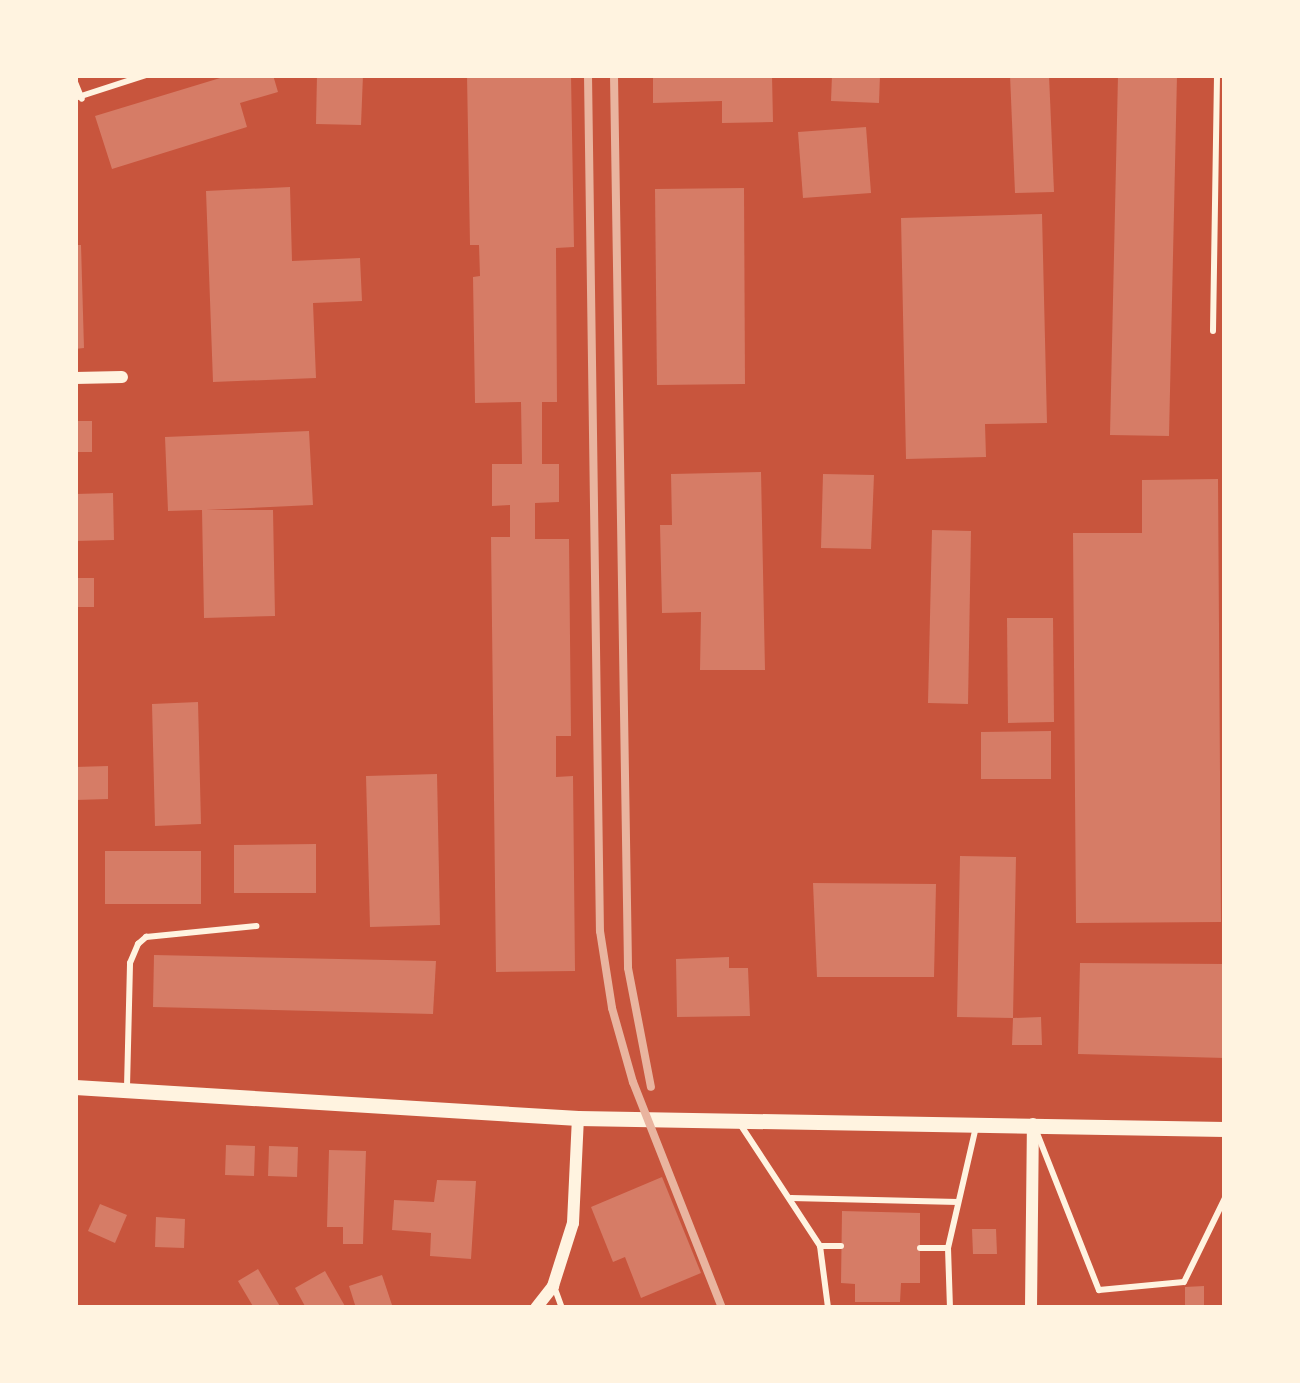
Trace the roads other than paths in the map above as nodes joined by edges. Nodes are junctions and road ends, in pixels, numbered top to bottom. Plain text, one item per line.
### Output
1 (146, 75) edge
2 (1217, 75) edge
3 (75, 82) edge
4 (78, 98) edge
5 (1213, 331) dead end
6 (122, 376) dead end
7 (75, 378) edge
8 (256, 926) dead end
9 (75, 1087) edge
10 (127, 1090) junction
11 (578, 1118) junction
12 (738, 1121) junction
13 (1033, 1124) junction
14 (976, 1127) junction
15 (1225, 1129) edge
16 (791, 1198) junction
17 (1225, 1198) edge
18 (958, 1202) junction
19 (820, 1246) junction
20 (842, 1246) dead end
21 (920, 1248) dead end
22 (948, 1248) junction
23 (554, 1286) junction
24 (536, 1308) edge
25 (562, 1308) edge
26 (828, 1308) edge
27 (950, 1308) edge
28 (1031, 1308) edge

1 - 4 lane
2 - 5 lane
3 - 4 lane
6 - 7 street
8 - 10 lane
9 - 10 street
10 - 11 street
11 - 12 street
11 - 23 street
12 - 14 street
12 - 16 lane
13 - 14 street
13 - 15 street
13 - 17 lane
13 - 28 street
14 - 18 lane
16 - 18 lane
16 - 19 lane
18 - 22 lane
19 - 20 lane
19 - 26 lane
21 - 22 lane
22 - 27 lane
23 - 24 street
23 - 25 lane

